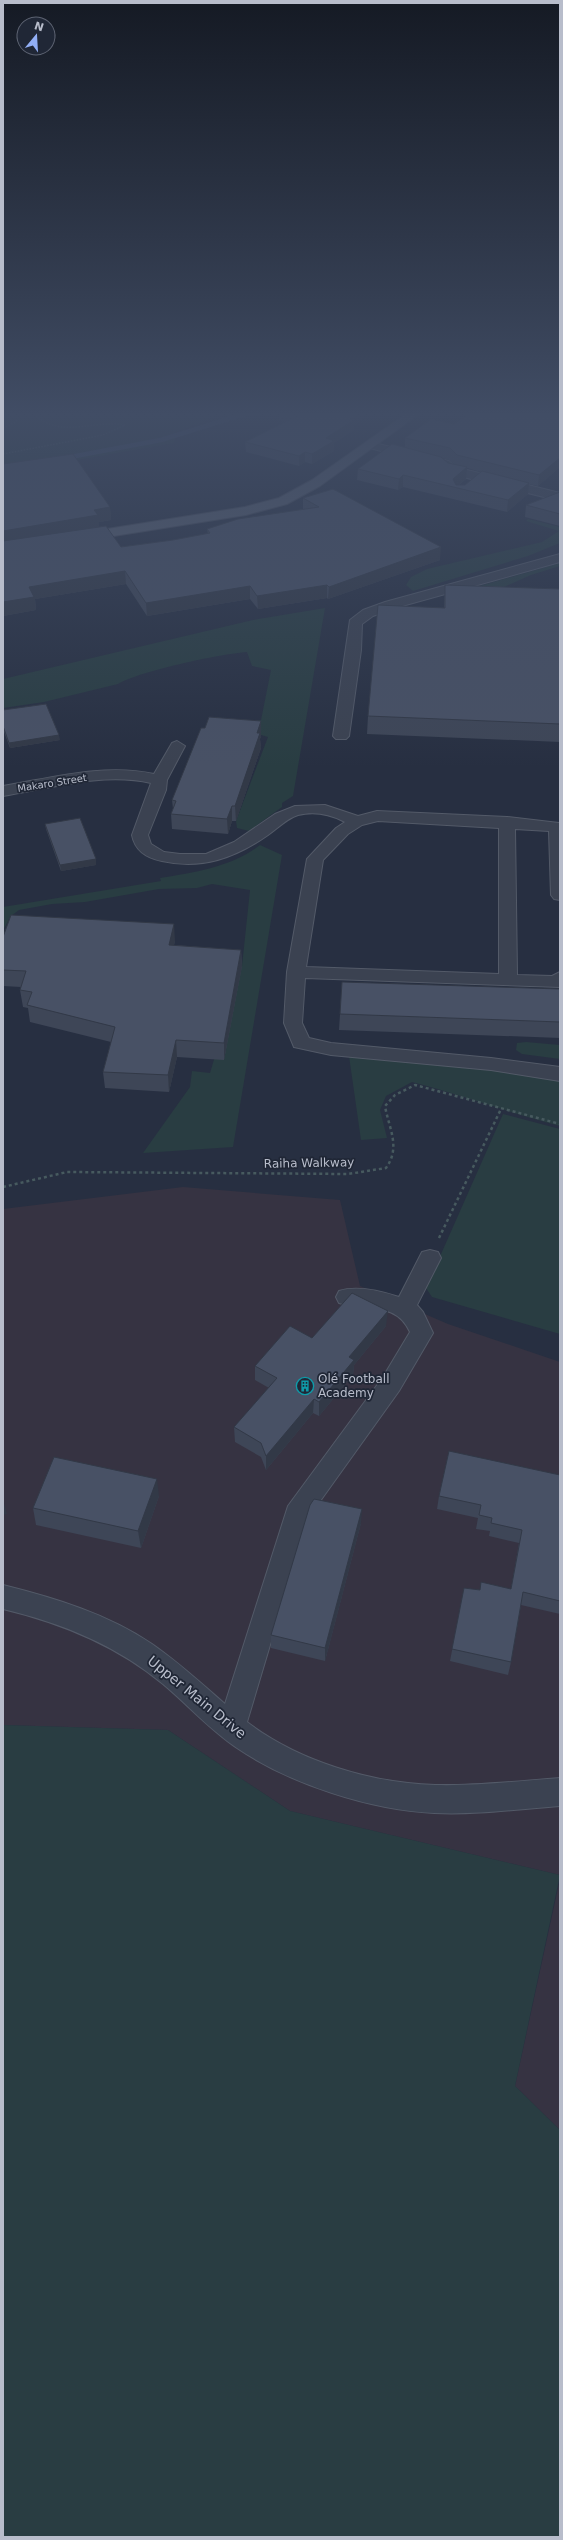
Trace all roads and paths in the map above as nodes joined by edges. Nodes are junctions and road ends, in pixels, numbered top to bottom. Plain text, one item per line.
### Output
1 (123, 530) edge
2 (72, 538) edge
3 (560, 558) edge
4 (560, 570) edge
5 (531, 580) dead end
6 (341, 736) dead end
7 (178, 746) dead end
8 (159, 780) junction
9 (3, 791) edge
10 (356, 822) junction
11 (507, 822) junction
12 (560, 895) edge
13 (296, 972) junction
14 (560, 978) edge
15 (508, 980) junction
16 (560, 1074) edge
17 (501, 1109) junction
18 (560, 1124) edge
19 (3, 1187) edge
20 (430, 1258) joint
21 (347, 1297) edge
22 (403, 1310) junction
23 (3, 1597) edge
24 (231, 1728) junction
25 (560, 1792) edge

1 - 2 main road
3 - 6 street
4 - 5 street
7 - 8 street
8 - 9 street, Makaro Street
8 - 10 street
10 - 11 street
10 - 13 street
11 - 12 street
11 - 15 street
13 - 15 street
13 - 16 street
14 - 15 street
17 - 18 path, Raiha Walkway
17 - 19 path, Raiha Walkway
17 - 20 path
20 - 22 street
21 - 22 street
22 - 24 street
23 - 24 street, Upper Main Drive
24 - 25 street, Upper Main Drive

